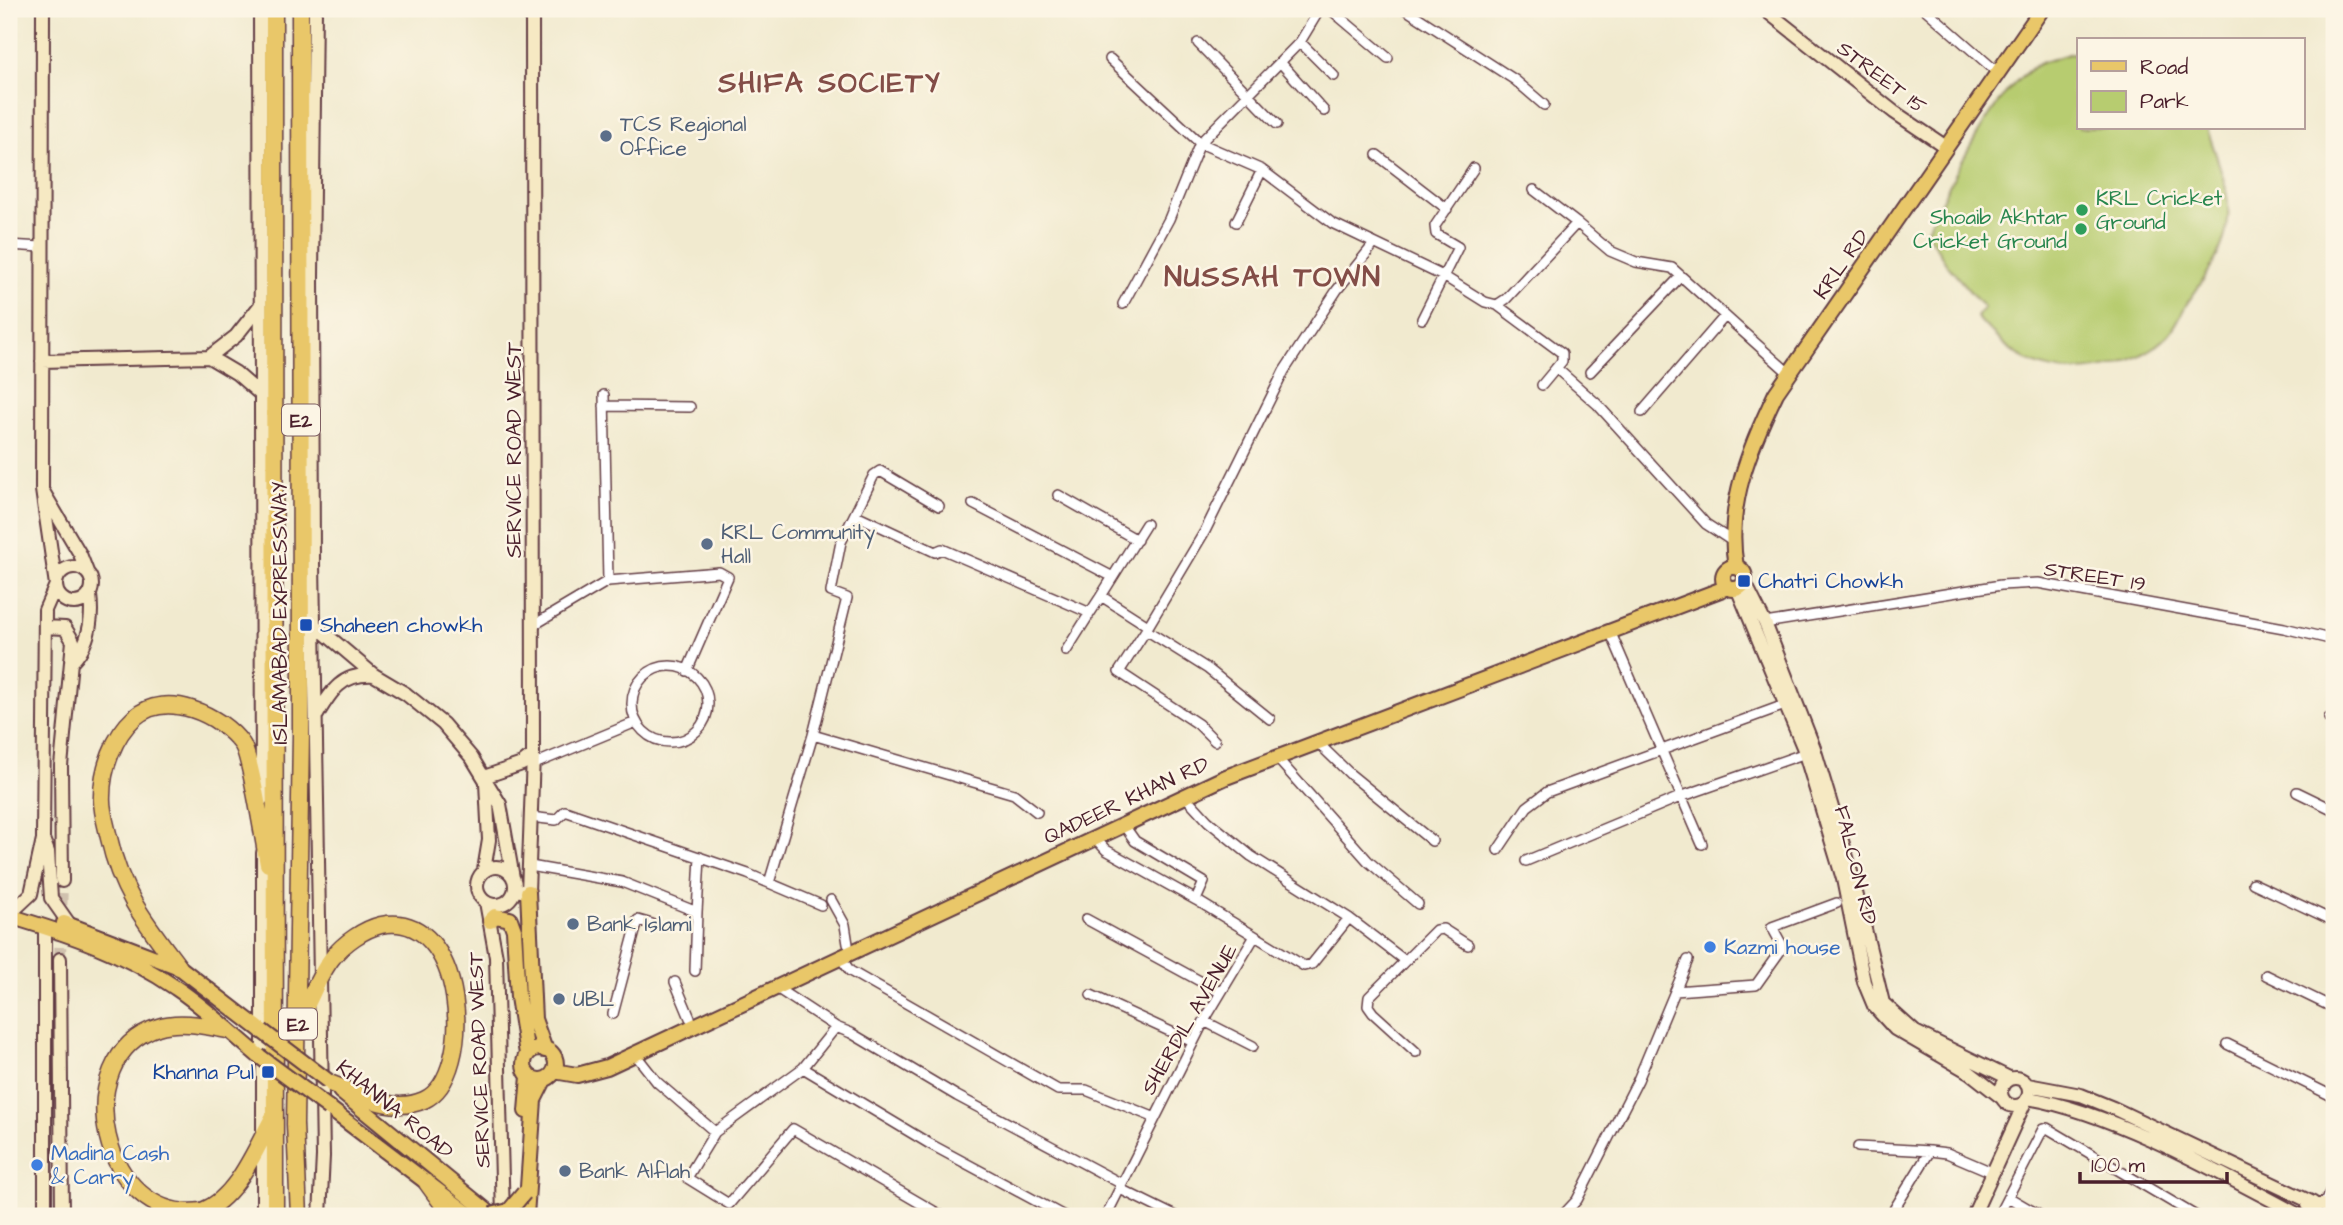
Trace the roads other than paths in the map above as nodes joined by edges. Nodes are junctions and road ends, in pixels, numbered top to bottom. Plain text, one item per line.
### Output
1 (43, 9) edge
2 (260, 9) edge
3 (274, 9) edge
4 (300, 9) edge
5 (315, 9) edge
6 (532, 9) edge
7 (1320, 9) edge
8 (1330, 9) edge
9 (1405, 9) edge
10 (1764, 9) edge
11 (1925, 9) edge
12 (2042, 9) edge
13 (1300, 42) junction
14 (1198, 43) dead end
15 (1388, 58) dead end
16 (1110, 59) dead end
17 (1280, 62) junction
18 (1997, 72) junction
19 (1334, 76) dead end
20 (1247, 96) junction
21 (1544, 105) dead end
22 (1324, 111) dead end
23 (1277, 124) dead end
24 (1200, 144) junction
25 (1946, 147) junction
26 (1377, 155) dead end
27 (1474, 167) dead end
28 (1262, 170) junction
29 (1534, 190) dead end
30 (1447, 208) junction
31 (1236, 222) dead end
32 (1577, 222) junction
33 (1374, 244) junction
34 (9, 245) edge
35 (41, 247) junction
36 (1681, 276) junction
37 (1445, 277) junction
38 (1123, 304) dead end
39 (1497, 305) junction
40 (259, 307) junction
41 (1726, 316) junction
42 (1422, 319) dead end
43 (209, 357) junction
44 (42, 361) junction
45 (1556, 368) junction
46 (1590, 372) dead end
47 (1790, 374) junction
48 (1542, 385) dead end
49 (259, 393) junction
50 (604, 395) dead end
51 (604, 406) junction
52 (690, 407) dead end
53 (1642, 412) dead end
54 (42, 490) junction
55 (1058, 495) dead end
56 (973, 504) dead end
57 (939, 506) dead end
58 (856, 515) junction
59 (1146, 524) dead end
60 (1137, 540) junction
61 (1732, 541) junction
62 (87, 572) junction
63 (1113, 577) junction
64 (608, 581) junction
65 (1733, 584) junction
66 (56, 585) junction
67 (90, 595) junction
68 (1101, 596) junction
69 (1090, 613) junction
70 (1765, 623) junction
71 (315, 625) junction
72 (45, 626) junction
73 (532, 626) junction
74 (1147, 628) junction
75 (1609, 631) junction
76 (2334, 640) edge
77 (1066, 651) dead end
78 (72, 662) junction
79 (687, 671) junction
80 (374, 675) junction
81 (1782, 706) dead end
82 (316, 717) junction
83 (1270, 719) dead end
84 (636, 722) junction
85 (813, 735) junction
86 (1215, 741) dead end
87 (1317, 742) junction
88 (1664, 752) junction
89 (1800, 755) dead end
90 (1276, 757) junction
91 (529, 761) junction
92 (488, 778) junction
93 (2297, 792) dead end
94 (1185, 796) junction
95 (1680, 797) junction
96 (2334, 810) edge
97 (1037, 812) dead end
98 (530, 817) junction
99 (1123, 824) junction
100 (262, 835) junction
101 (1094, 837) junction
102 (43, 839) junction
103 (1432, 841) dead end
104 (1702, 844) dead end
105 (1497, 850) dead end
106 (700, 857) junction
107 (1526, 862) dead end
108 (530, 866) junction
109 (484, 870) junction
110 (62, 881) tunnel mouth
111 (769, 883) junction
112 (2253, 883) dead end
113 (519, 886) junction
114 (831, 900) dead end
115 (275, 901) junction
116 (1196, 901) junction
117 (486, 902) junction
118 (1838, 903) dead end
119 (1418, 904) dead end
120 (821, 905) dead end
121 (11, 911) edge
122 (697, 912) junction
123 (1349, 918) junction
124 (1086, 919) dead end
125 (490, 921) junction
126 (2334, 921) edge
127 (652, 924) dead end
128 (70, 925) junction
129 (45, 927) junction
130 (1255, 936) junction
131 (1468, 945) dead end
132 (844, 951) junction
133 (60, 959) tunnel mouth
134 (1404, 960) junction
135 (1688, 960) dead end
136 (179, 967) junction
137 (695, 971) dead end
138 (2266, 975) dead end
139 (320, 979) junction
140 (675, 982) dead end
141 (775, 987) junction
142 (1675, 991) junction
143 (1220, 992) junction
144 (1091, 995) dead end
145 (2334, 1008) edge
146 (613, 1014) dead end
147 (690, 1018) junction
148 (1204, 1021) junction
149 (298, 1023) junction
150 (836, 1027) junction
151 (227, 1030) junction
152 (1193, 1042) junction
153 (2227, 1044) dead end
154 (1253, 1046) dead end
155 (545, 1050) junction
156 (1416, 1052) dead end
157 (527, 1054) junction
158 (635, 1054) junction
159 (803, 1068) junction
160 (551, 1072) junction
161 (529, 1076) junction
162 (2009, 1078) junction
163 (330, 1082) junction
164 (2027, 1095) junction
165 (2334, 1097) edge
166 (2005, 1100) junction
167 (275, 1113) junction
168 (1153, 1117) junction
169 (2016, 1128) junction
170 (715, 1132) junction
171 (264, 1133) junction
172 (1858, 1147) dead end
173 (1930, 1151) junction
174 (1994, 1173) junction
175 (427, 1183) junction
176 (2334, 1183) edge
177 (1121, 1187) junction
178 (2008, 1197) junction
179 (2319, 1204) junction
180 (494, 1215) edge
181 (2299, 1215) edge
182 (45, 1216) edge
183 (62, 1216) edge
184 (263, 1216) edge
185 (275, 1216) edge
186 (299, 1216) edge
187 (320, 1216) edge
188 (452, 1216) edge
189 (471, 1216) edge
190 (526, 1216) edge
191 (942, 1216) edge
192 (1064, 1216) edge
193 (1106, 1216) edge
194 (1175, 1216) edge
195 (1562, 1216) edge
196 (1890, 1216) edge
197 (1973, 1216) edge
198 (1998, 1216) edge
199 (2041, 1216) edge
200 (2196, 1216) edge
201 (2333, 1216) edge

1 - 35 street
2 - 40 street
3 - 115 highway, ISLAMABAD EXPRESSWAY / E2
4 - 149 highway, ISLAMABAD EXPRESSWAY / E2
5 - 71 street
6 - 73 street, SERVICE ROAD WEST
7 - 13 street
8 - 15 street
9 - 21 street
10 - 25 street, STREET 15
11 - 18 street
12 - 18 main road, KRL RD
13 - 17 street
13 - 19 street
14 - 20 street
16 - 24 street
17 - 20 street
17 - 22 street
18 - 25 main road, KRL RD
20 - 23 street
20 - 24 street
24 - 28 street
24 - 38 street
25 - 47 main road, KRL RD
26 - 30 street
27 - 30 street
28 - 31 street
28 - 33 street
29 - 32 street
30 - 37 street
32 - 36 street
32 - 39 street
33 - 37 street
33 - 74 street
34 - 35 street
35 - 44 street
36 - 41 street
36 - 46 street
37 - 39 street
37 - 42 street
39 - 45 street
40 - 43 street
40 - 49 street
41 - 47 street
41 - 53 street
43 - 44 street
43 - 49 street
44 - 54 street
45 - 48 street
45 - 61 street
47 - 61 main road, KRL RD
49 - 100 street
50 - 51 street
51 - 52 street
51 - 64 street
54 - 62 street
54 - 66 street
55 - 60 street
56 - 63 street
57 - 58 street
58 - 69 street
58 - 85 street
59 - 60 street
60 - 63 street
61 - 65 main road, KRL RD
62 - 66 street
62 - 67 street
63 - 68 street
64 - 73 street
64 - 79 street
65 - 70 street, FALCON RD
65 - 75 main road, QADEER KHAN RD
65 - 132 main road, QADEER KHAN RD
65 - 166 street, FALCON RD
66 - 67 street
66 - 72 street
67 - 78 street
68 - 69 street
68 - 74 street
69 - 77 street
70 - 76 street, STREET 19
70 - 162 street, FALCON RD
71 - 80 street
71 - 82 street
72 - 78 street
72 - 102 street
73 - 91 street, SERVICE ROAD WEST
74 - 83 street
74 - 86 street
75 - 87 main road, QADEER KHAN RD
75 - 88 street
78 - 110 street
79 - 84 street
79 - 84 street
80 - 82 street
80 - 92 street
81 - 88 street
82 - 139 street
84 - 91 street
85 - 97 street
85 - 111 street
87 - 90 main road, QADEER KHAN RD
87 - 103 street
88 - 95 street
88 - 105 street
89 - 95 street
90 - 94 main road, QADEER KHAN RD
90 - 119 street
91 - 92 street
91 - 98 street, SERVICE ROAD WEST
92 - 109 street
92 - 113 street
93 - 96 street
94 - 99 main road, QADEER KHAN RD
94 - 123 street
95 - 104 street
95 - 107 street
98 - 106 street
98 - 108 street, SERVICE ROAD WEST
99 - 101 main road, QADEER KHAN RD
99 - 116 street
100 - 115 highway
100 - 136 highway
100 - 171 street
101 - 116 street, SHERDIL AVENUE
101 - 132 main road, QADEER KHAN RD
102 - 121 street
102 - 128 street
106 - 111 street
106 - 122 street
108 - 113 street, SERVICE ROAD WEST
108 - 122 street
109 - 113 street
109 - 117 street
111 - 120 street
112 - 126 street
113 - 117 street
113 - 155 main road
114 - 132 street
115 - 167 highway, ISLAMABAD EXPRESSWAY / E2
116 - 130 street, SHERDIL AVENUE
117 - 125 street, SERVICE ROAD WEST
118 - 142 street
121 - 128 main road, KHANNA ROAD
121 - 129 main road, KHANNA ROAD
122 - 137 street
123 - 130 street
123 - 134 street
124 - 143 street
125 - 157 main road
125 - 180 street, SERVICE ROAD WEST
127 - 146 street
128 - 136 main road, KHANNA ROAD
129 - 151 main road, KHANNA ROAD
129 - 182 street
130 - 143 street, SHERDIL AVENUE
131 - 134 street
132 - 141 main road, QADEER KHAN RD
132 - 147 main road, QADEER KHAN RD
132 - 168 street
133 - 183 street
134 - 156 street
135 - 142 street
136 - 163 main road, KHANNA ROAD, bridge
138 - 145 street
139 - 149 highway
139 - 163 highway
139 - 187 street
140 - 147 street
141 - 150 street
141 - 158 main road, QADEER KHAN RD
142 - 195 street
143 - 148 street, SHERDIL AVENUE
144 - 152 street
147 - 160 main road, QADEER KHAN RD
148 - 152 street, SHERDIL AVENUE
148 - 154 street
149 - 186 highway, ISLAMABAD EXPRESSWAY / E2
150 - 159 street
150 - 177 street
151 - 171 highway
151 - 175 main road, KHANNA ROAD, bridge
152 - 168 street, SHERDIL AVENUE
153 - 165 street
155 - 157 main road
155 - 160 main road
157 - 161 main road
158 - 160 main road, QADEER KHAN RD
158 - 170 street
159 - 170 street
159 - 192 street
160 - 161 main road
160 - 190 main road
161 - 180 main road, bridge
162 - 164 street
162 - 166 street
163 - 180 main road, KHANNA ROAD
164 - 166 street
164 - 169 street
164 - 179 street
164 - 181 street
166 - 169 street
167 - 171 highway
167 - 185 highway, ISLAMABAD EXPRESSWAY / E2
168 - 177 street, SHERDIL AVENUE
169 - 174 street
170 - 191 street
171 - 184 street
172 - 173 street
173 - 174 street
173 - 196 street
174 - 197 street
175 - 188 highway
175 - 189 main road, KHANNA ROAD
176 - 179 street
177 - 193 street, SHERDIL AVENUE
177 - 194 street
178 - 198 street
178 - 199 street
178 - 200 street
179 - 181 street
179 - 201 street

